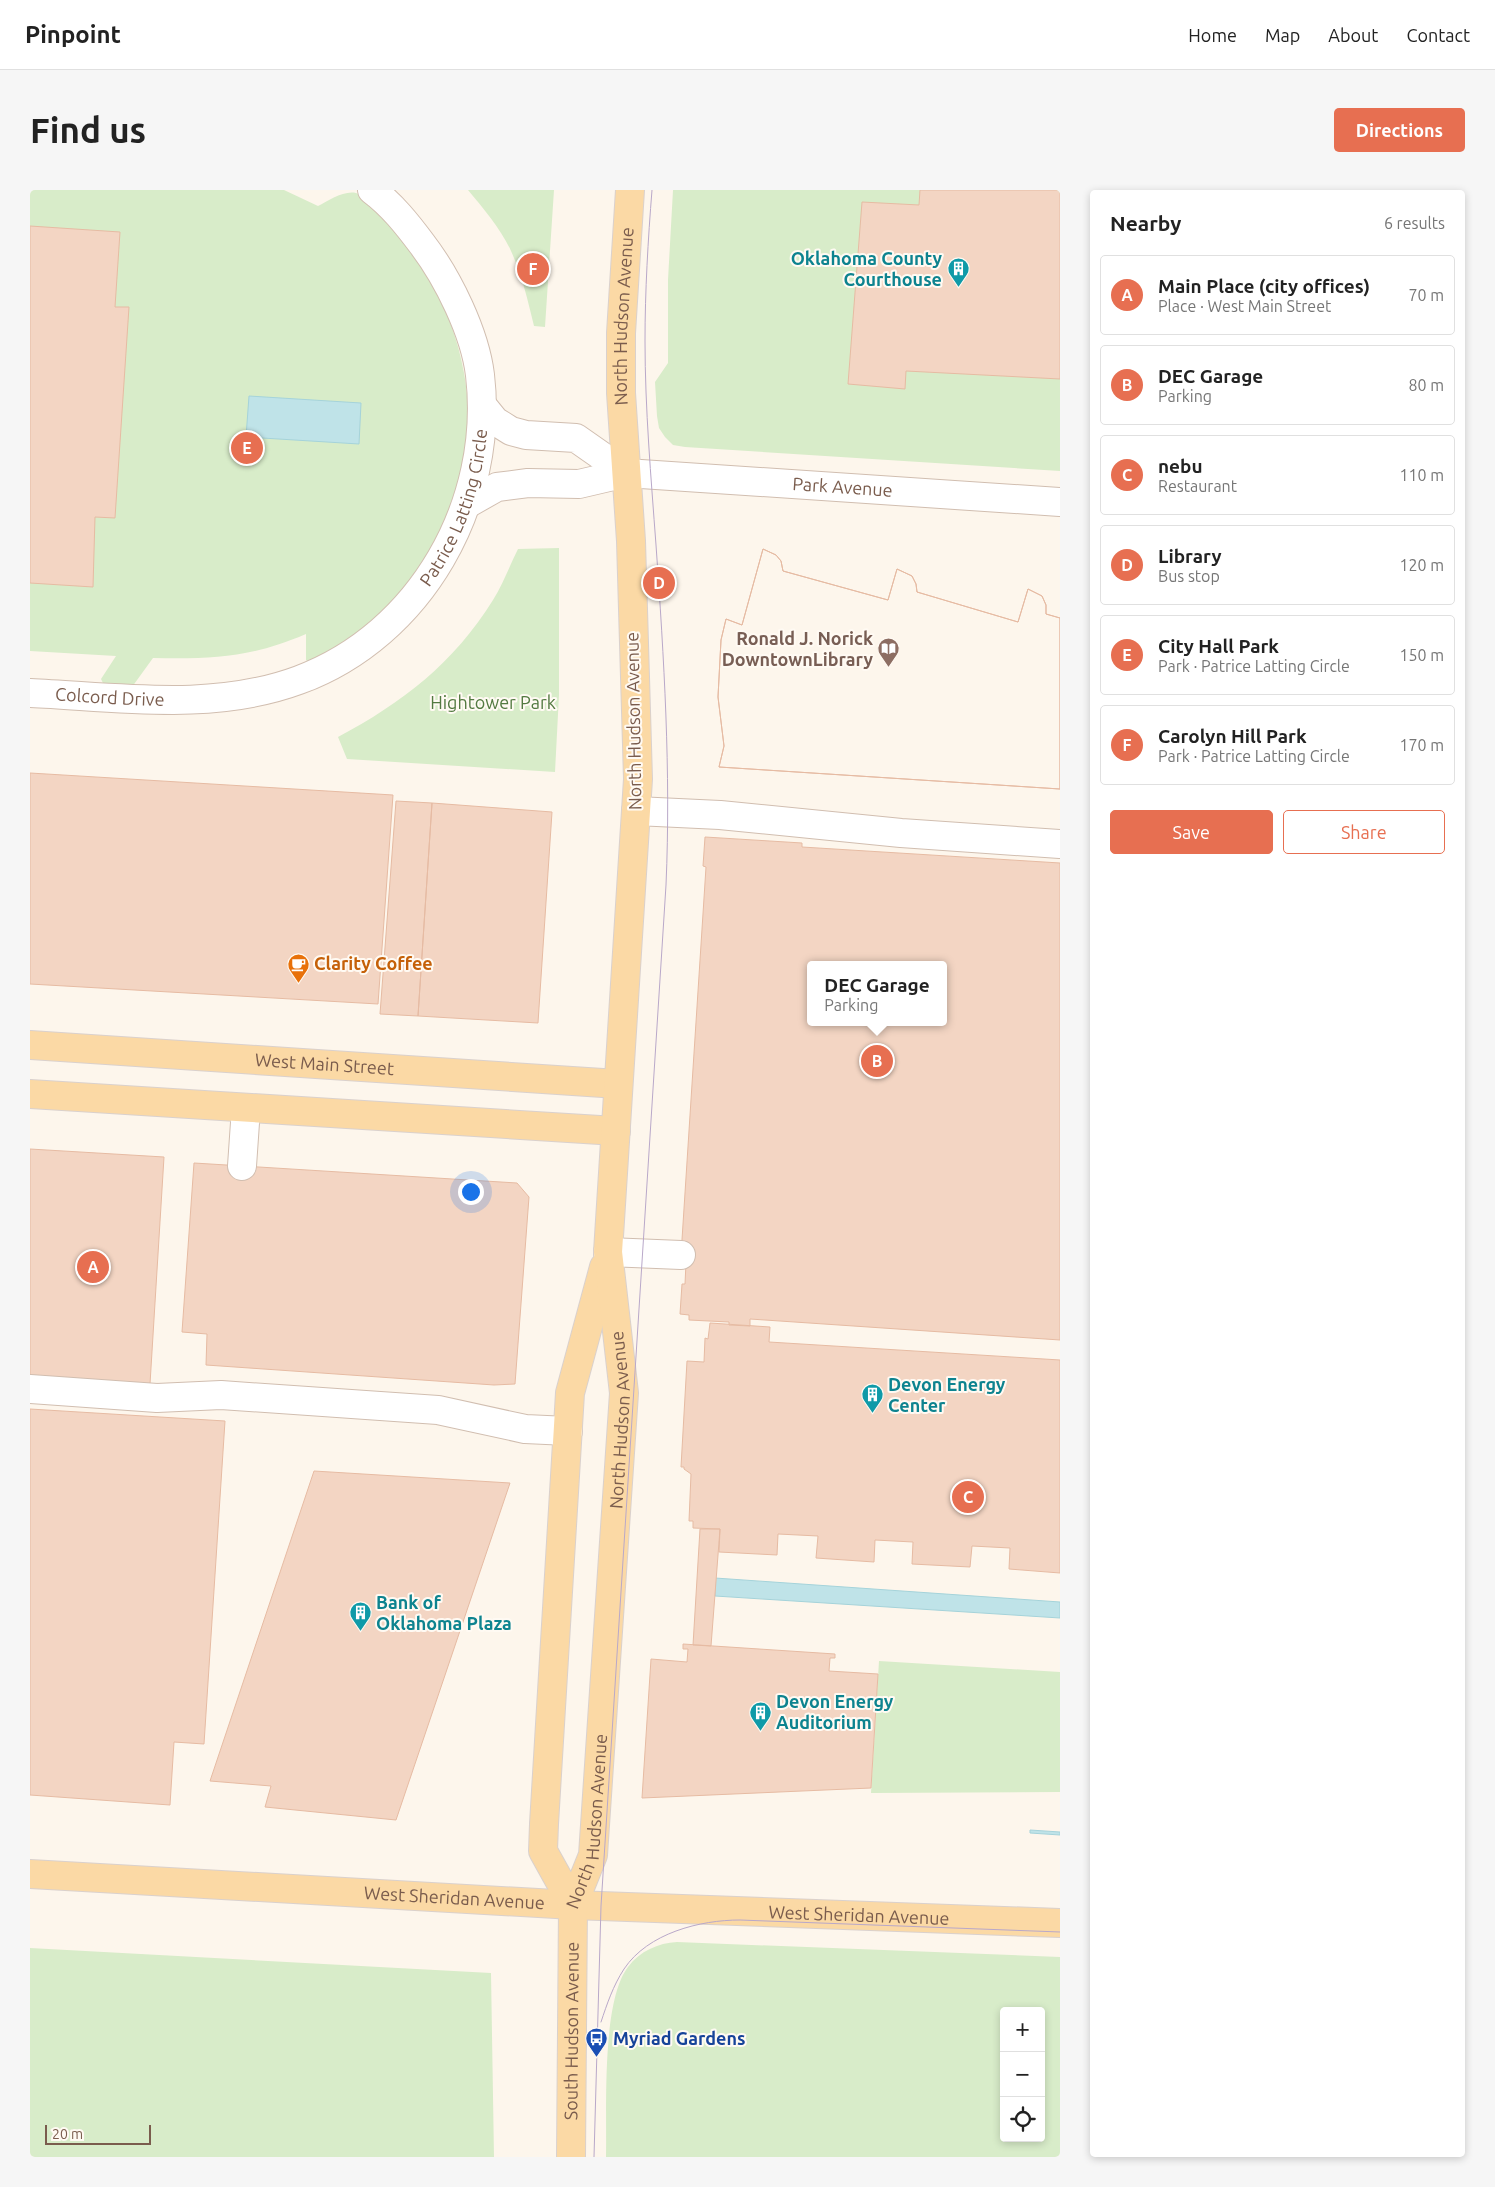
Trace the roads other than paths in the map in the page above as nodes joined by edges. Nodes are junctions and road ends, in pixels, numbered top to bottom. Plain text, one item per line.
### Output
1 (372, 190) edge
2 (630, 190) edge
3 (482, 405) junction
4 (626, 473) junction
5 (1060, 502) edge
6 (467, 504) junction
7 (30, 693) edge
8 (190, 700) joint
9 (636, 811) junction
10 (1060, 844) edge
11 (30, 1045) edge
12 (618, 1084) junction
13 (30, 1094) edge
14 (246, 1108) junction
15 (616, 1131) junction
16 (242, 1166) dead end
17 (608, 1252) junction
18 (681, 1255) dead end
19 (30, 1390) edge
20 (568, 1431) junction
21 (30, 1874) edge
22 (574, 1905) junction
23 (1060, 1923) edge
24 (571, 2157) edge

1 - 3 street, Patrice Latting Circle
2 - 4 main road, North Hudson Avenue
3 - 4 street
3 - 6 street, Patrice Latting Circle
4 - 5 street, Park Avenue
4 - 6 street, Park Avenue
4 - 9 main road, North Hudson Avenue
6 - 8 street, Patrice Latting Circle
7 - 8 street, Colcord Drive
9 - 10 street
9 - 12 main road, North Hudson Avenue
11 - 12 main road, West Main Street
12 - 15 main road, North Hudson Avenue
13 - 14 main road
14 - 15 main road
14 - 16 street
15 - 17 main road, North Hudson Avenue
17 - 18 street
17 - 20 main road, North Hudson Avenue
17 - 22 main road, North Hudson Avenue
19 - 20 street
20 - 22 main road, North Hudson Avenue
21 - 22 main road, West Sheridan Avenue
22 - 23 main road, West Sheridan Avenue
22 - 24 main road, South Hudson Avenue

